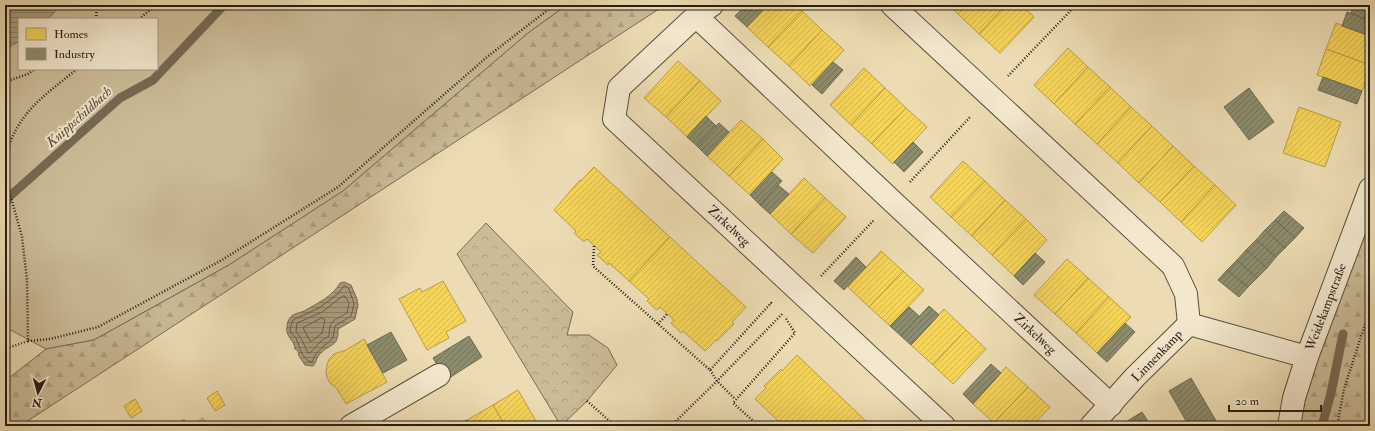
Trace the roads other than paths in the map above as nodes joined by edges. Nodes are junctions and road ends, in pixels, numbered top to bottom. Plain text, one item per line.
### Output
1 (892, 5) edge
2 (704, 11) edge
3 (1370, 189) edge
4 (1189, 324) junction
5 (1307, 357) junction
6 (439, 375) dead end
7 (1111, 405) junction
8 (351, 426) edge
9 (944, 426) edge
10 (1091, 426) edge
11 (1289, 426) edge

1 - 4 street
2 - 7 street, Zirkelweg
2 - 9 street, Zirkelweg
3 - 5 street, Weidekampstraße
4 - 5 street, Linnenkamp
4 - 7 street, Linnenkamp
5 - 11 street, Weidekampstraße
6 - 8 street
7 - 10 street, Linnenkamp

